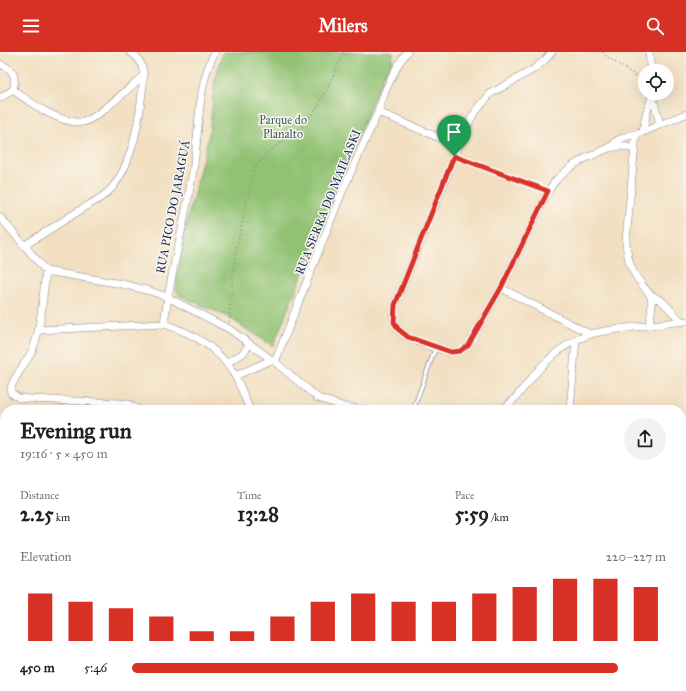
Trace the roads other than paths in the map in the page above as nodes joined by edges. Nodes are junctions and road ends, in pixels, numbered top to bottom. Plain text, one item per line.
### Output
1 (130, 52) edge
2 (214, 52) edge
3 (406, 52) edge
4 (552, 52) edge
5 (649, 52) edge
6 (0, 64) edge
7 (650, 64) edge
8 (144, 75) junction
9 (14, 90) junction
10 (0, 98) edge
11 (650, 100) edge
12 (653, 100) edge
13 (378, 112) junction
14 (686, 114) edge
15 (660, 124) junction
16 (640, 133) junction
17 (459, 146) junction
18 (609, 148) junction
19 (635, 149) junction
20 (0, 217) edge
21 (25, 245) junction
22 (46, 271) junction
23 (501, 288) junction
24 (650, 294) junction
25 (167, 297) junction
26 (683, 321) edge
27 (164, 324) junction
28 (649, 325) junction
29 (38, 330) junction
30 (590, 334) junction
31 (576, 340) junction
32 (250, 344) junction
33 (436, 347) junction
34 (273, 361) junction
35 (227, 363) junction
36 (235, 376) junction
37 (76, 401) junction
38 (71, 405) edge
39 (111, 405) edge
40 (248, 405) edge
41 (339, 405) edge
42 (415, 405) edge
43 (512, 405) edge
44 (570, 405) edge

1 - 8 street
2 - 25 street, RUA PICO DO JARAGUÁ
3 - 13 street, RUA SERRA DO MAILASKI
4 - 17 street
5 - 7 street
6 - 9 street
8 - 9 street
8 - 21 street
9 - 10 street
11 - 16 street
12 - 15 street
13 - 17 street
13 - 34 street, RUA SERRA DO MAILASKI
14 - 15 street
15 - 16 street
16 - 18 street
16 - 19 street
17 - 33 street
18 - 19 street
18 - 23 street
19 - 24 street
20 - 21 street
21 - 22 street
22 - 25 street
22 - 29 street
23 - 30 street
23 - 33 street
24 - 26 street
24 - 28 street
25 - 27 street, RUA PICO DO JARAGUÁ
25 - 32 street
26 - 28 street
27 - 29 street
27 - 35 street
28 - 30 street
29 - 37 street
30 - 31 street
31 - 43 street
31 - 44 street
32 - 34 street
32 - 35 street
33 - 42 lane
34 - 36 street
34 - 41 street
35 - 36 street
36 - 40 street
37 - 38 street
37 - 39 street

